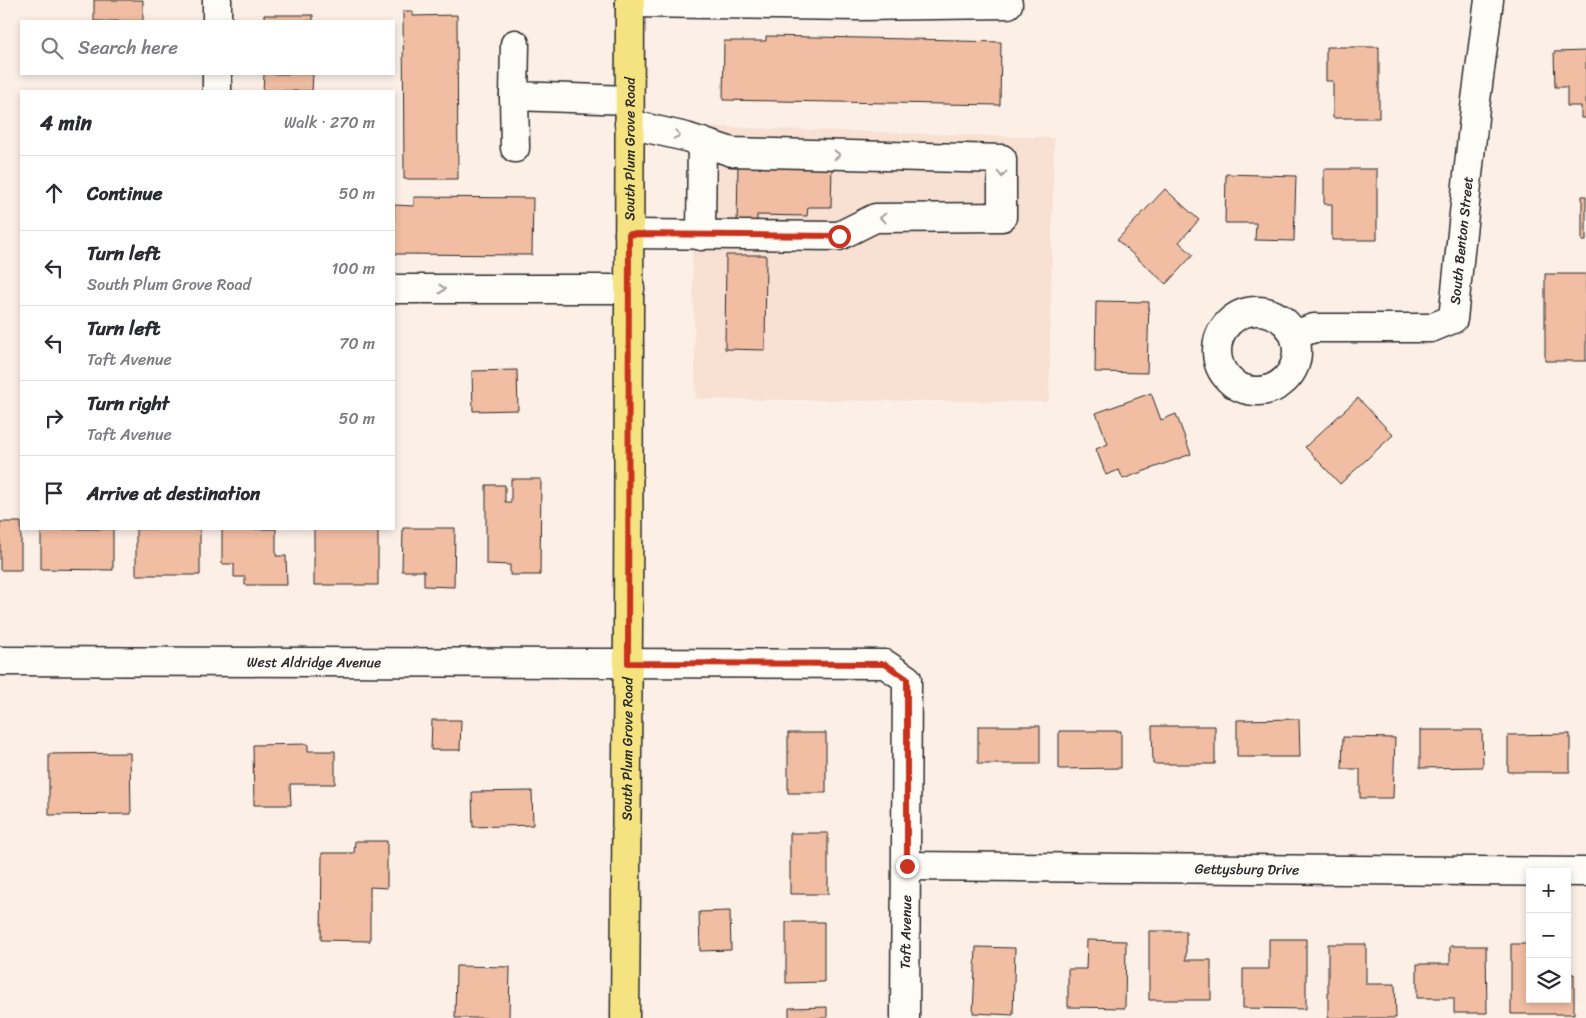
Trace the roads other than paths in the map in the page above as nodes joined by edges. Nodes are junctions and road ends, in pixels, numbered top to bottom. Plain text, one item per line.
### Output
1 (218, 0) edge
2 (1489, 0) edge
3 (630, 2) edge
4 (1008, 4) dead end
5 (217, 20) edge
6 (515, 44) dead end
7 (217, 75) edge
8 (217, 90) edge
9 (514, 96) junction
10 (629, 112) junction
11 (702, 142) junction
12 (515, 148) dead end
13 (629, 234) junction
14 (701, 236) junction
15 (395, 288) edge
16 (630, 289) junction
17 (1294, 334) dead end
18 (0, 662) edge
19 (628, 663) junction
20 (907, 866) junction
21 (1586, 872) edge
22 (625, 1018) edge
23 (905, 1018) edge

1 - 5 street
2 - 17 street, South Benton Street
3 - 4 street
3 - 10 main road, South Plum Grove Road
6 - 9 street
7 - 8 street
9 - 10 street
9 - 12 street
10 -> 11 street
10 - 13 main road, South Plum Grove Road
11 - 14 street
11 -> 14 street
13 - 14 street
13 - 16 main road, South Plum Grove Road
15 -> 16 street
16 - 19 main road, South Plum Grove Road
18 - 19 street, West Aldridge Avenue
19 - 20 street, Taft Avenue
19 - 22 main road, South Plum Grove Road
20 - 21 street, Gettysburg Drive
20 - 23 street, Taft Avenue

